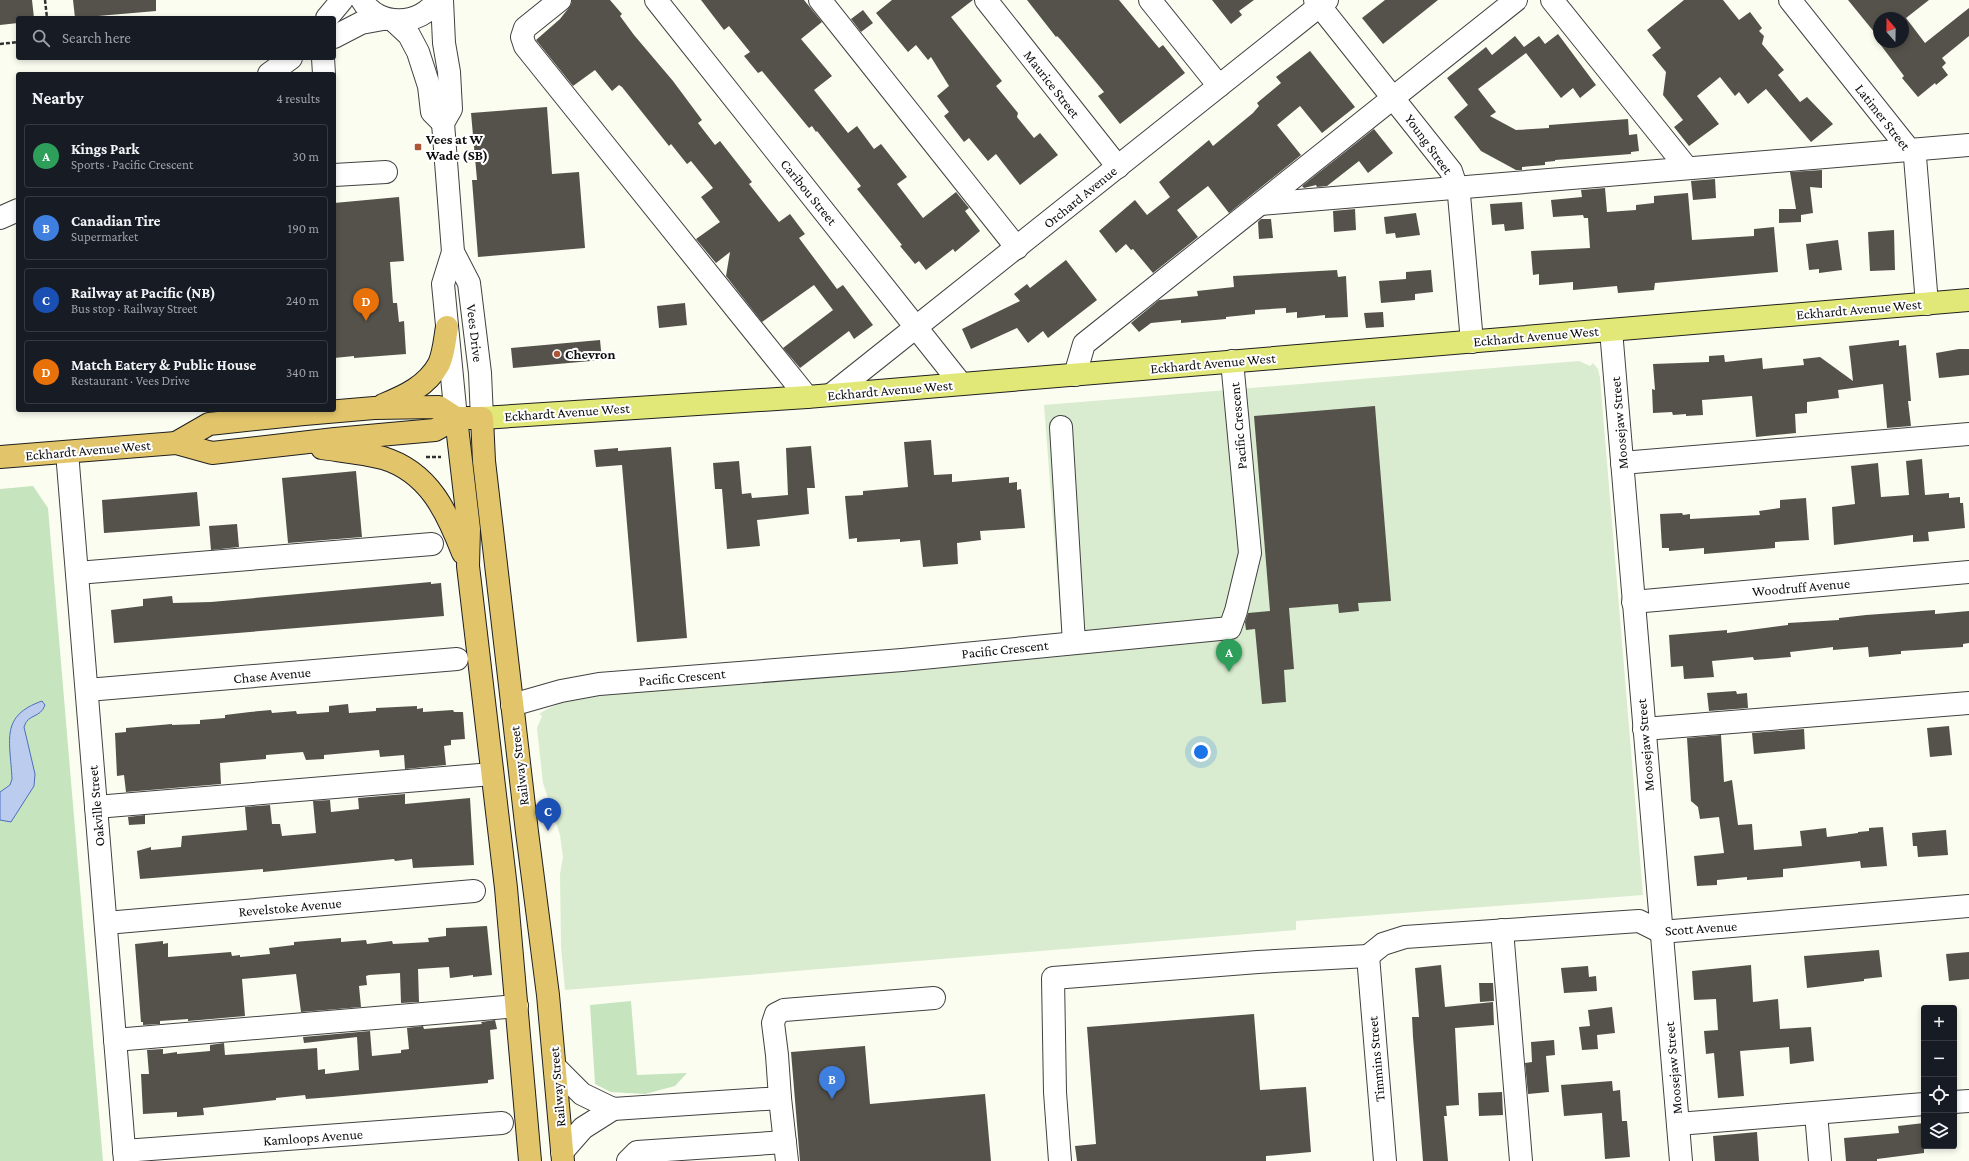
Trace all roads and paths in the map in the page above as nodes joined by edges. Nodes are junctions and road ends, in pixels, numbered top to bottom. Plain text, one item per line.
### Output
1 (45, 0) edge
2 (342, 0) edge
3 (362, 0) edge
4 (437, 0) edge
5 (442, 0) edge
6 (560, 0) edge
7 (656, 0) edge
8 (820, 0) edge
9 (986, 0) edge
10 (1150, 0) edge
11 (1516, 0) edge
12 (1552, 0) edge
13 (1790, 0) edge
14 (1321, 2) edge
15 (47, 16) edge
16 (329, 16) edge
17 (389, 20) junction
18 (336, 36) edge
19 (16, 42) edge
20 (0, 44) edge
21 (288, 60) edge
22 (323, 60) edge
23 (272, 72) edge
24 (324, 72) edge
25 (1219, 86) junction
26 (1394, 98) junction
27 (443, 123) junction
28 (1969, 145) edge
29 (1909, 150) junction
30 (1118, 167) junction
31 (1687, 168) junction
32 (386, 172) dead end
33 (336, 175) edge
34 (1457, 187) junction
35 (1261, 204) junction
36 (16, 211) edge
37 (0, 218) edge
38 (1017, 248) junction
39 (454, 252) junction
40 (1969, 300) edge
41 (1927, 304) junction
42 (447, 327) junction
43 (917, 328) junction
44 (1611, 330) junction
45 (1472, 342) junction
46 (1232, 361) junction
47 (1075, 375) junction
48 (962, 384) junction
49 (832, 394) junction
50 (807, 397) junction
51 (374, 408) junction
52 (333, 412) edge
53 (336, 412) edge
54 (456, 418) junction
55 (482, 418) junction
56 (1061, 427) dead end
57 (1969, 434) edge
58 (176, 443) junction
59 (295, 444) junction
60 (67, 452) junction
61 (431, 452) dead end
62 (0, 457) edge
63 (423, 458) dead end
64 (430, 458) junction
65 (443, 458) dead end
66 (1622, 462) junction
67 (432, 544) dead end
68 (468, 566) junction
69 (1969, 572) edge
70 (77, 573) junction
71 (1634, 602) junction
72 (1074, 642) junction
73 (457, 660) dead end
74 (87, 690) junction
75 (1969, 703) edge
76 (512, 705) junction
77 (1644, 730) junction
78 (492, 774) junction
79 (96, 807) junction
80 (474, 891) dead end
81 (1969, 906) edge
82 (106, 923) junction
83 (1502, 930) junction
84 (1661, 932) junction
85 (1368, 956) junction
86 (934, 998) dead end
87 (516, 1006) junction
88 (116, 1040) junction
89 (555, 1067) junction
90 (780, 1098) junction
91 (1969, 1101) edge
92 (1957, 1102) edge
93 (1921, 1104) edge
94 (613, 1109) junction
95 (1816, 1113) junction
96 (502, 1123) dead end
97 (1678, 1124) junction
98 (786, 1152) edge
99 (125, 1156) edge
100 (563, 1156) edge
101 (530, 1161) edge
102 (628, 1161) edge
103 (1060, 1161) edge
104 (1385, 1161) edge
105 (1521, 1161) edge
106 (1680, 1161) edge
107 (1820, 1161) edge

1 - 15 path
2 - 16 street
3 - 17 street
4 - 17 street
5 - 27 street, Vees Drive
6 - 50 street
7 - 43 street, Caribou Street
8 - 38 street
9 - 30 street, Maurice Street
10 - 25 street
11 - 26 street
12 - 31 street
13 - 29 street, Latimer Street
14 - 25 street, Orchard Avenue
14 - 26 street, Young Street
17 - 18 street
17 - 27 street
19 - 20 path
21 - 23 street
22 - 24 street
25 - 30 street, Orchard Avenue
26 - 34 street, Young Street
26 - 35 street
27 - 39 street, Vees Drive
28 - 29 street
29 - 31 street
29 - 41 street, Latimer Street
30 - 38 street, Orchard Avenue
31 - 34 street
32 - 33 street
34 - 35 street
34 - 45 street, Young Street
35 - 47 street
36 - 37 street
38 - 43 street, Orchard Avenue
39 - 42 street, Vees Drive
39 - 55 street, Vees Drive
40 - 41 main road, Eckhardt Avenue West
41 - 44 main road, Eckhardt Avenue West
42 - 51 highway
42 - 54 street, Vees Drive
43 - 48 street, Caribou Street
43 - 49 street, Orchard Avenue
44 - 45 main road, Eckhardt Avenue West
44 - 66 street, Moosejaw Street
45 - 46 main road, Eckhardt Avenue West
46 - 47 main road, Eckhardt Avenue West
46 - 72 street, Pacific Crescent
47 - 48 main road, Eckhardt Avenue West
48 - 49 main road, Eckhardt Avenue West
49 - 50 main road, Eckhardt Avenue West
50 - 55 main road, Eckhardt Avenue West
51 - 53 highway, Eckhardt Avenue West
51 - 54 highway, Eckhardt Avenue West
52 - 58 highway, Eckhardt Avenue West
54 - 55 highway, Eckhardt Avenue West
54 - 59 highway, Eckhardt Avenue West
54 - 68 highway, Railway Street
55 - 76 highway, Railway Street
56 - 72 street
57 - 66 street
58 - 59 highway, Eckhardt Avenue West
58 - 60 highway, Eckhardt Avenue West
59 - 68 highway
60 - 62 highway, Eckhardt Avenue West
60 - 70 street, Oakville Street
61 - 64 path
63 - 64 path
64 - 65 path
66 - 71 street, Moosejaw Street
67 - 70 street
68 - 78 highway, Railway Street
69 - 71 street, Woodruff Avenue
70 - 74 street, Oakville Street
71 - 77 street, Moosejaw Street
72 - 76 street, Pacific Crescent
73 - 74 street, Chase Avenue
74 - 79 street, Oakville Street
75 - 77 street
76 - 89 highway, Railway Street
77 - 84 street, Moosejaw Street
78 - 79 street
78 - 87 highway, Railway Street
79 - 82 street, Oakville Street
80 - 82 street, Revelstoke Avenue
81 - 84 street, Scott Avenue
82 - 88 street, Oakville Street
83 - 84 street, Scott Avenue
83 - 85 street, Scott Avenue
83 - 105 street
84 - 97 street, Moosejaw Street
85 - 103 street
85 - 104 street, Timmins Street
86 - 90 street
87 - 88 street
87 - 101 highway, Railway Street
88 - 99 street, Oakville Street
89 - 94 street
89 - 100 highway, Railway Street
90 - 94 street
90 - 98 street
91 - 92 street
93 - 95 street
94 - 100 street
95 - 97 street
95 - 107 street
96 - 99 street, Kamloops Avenue
97 - 106 street, Moosejaw Street
98 - 102 street

